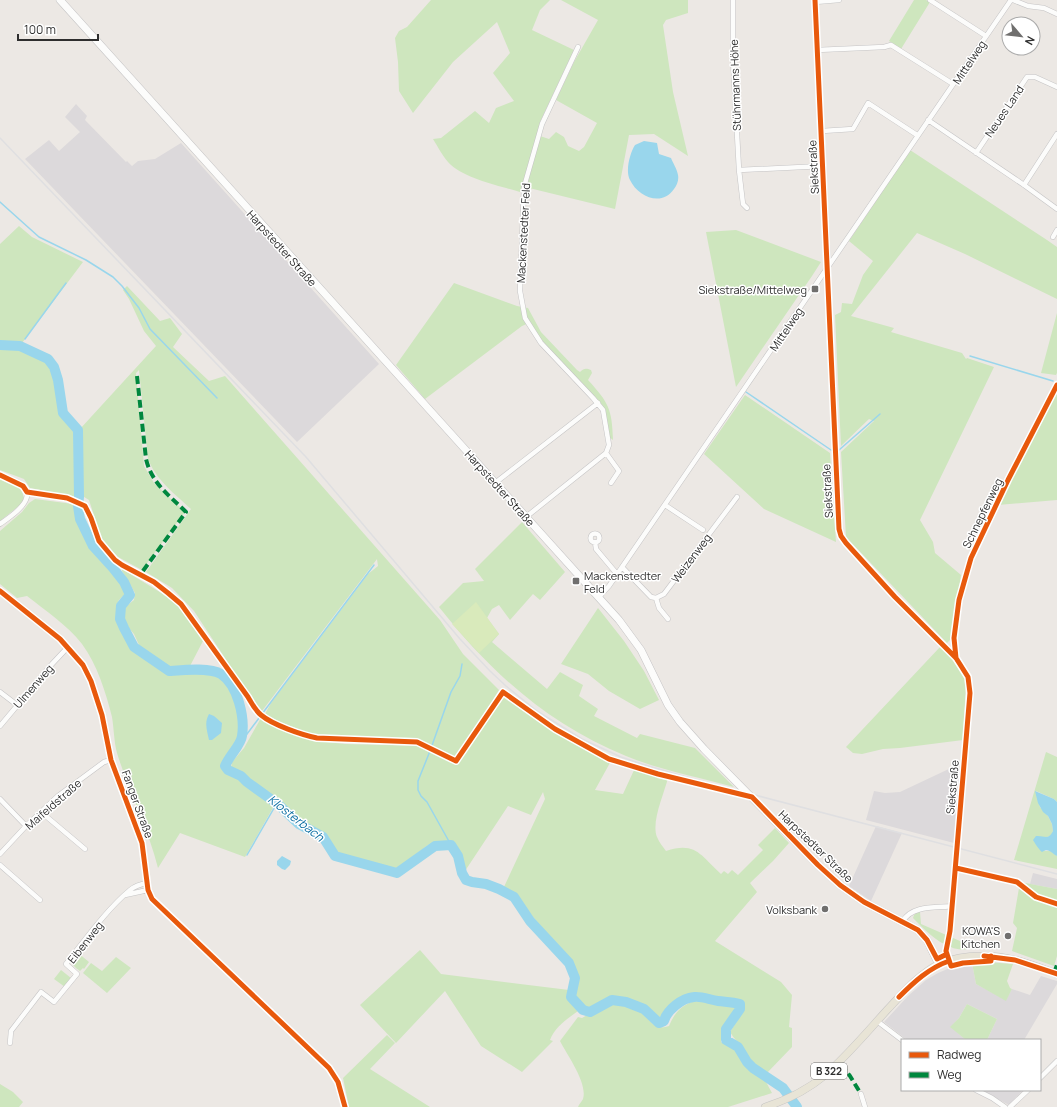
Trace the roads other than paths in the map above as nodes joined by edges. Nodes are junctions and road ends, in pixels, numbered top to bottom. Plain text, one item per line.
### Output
1 (60, 0) edge
2 (733, 0) edge
3 (839, 0) edge
4 (930, 0) edge
5 (1012, 0) edge
6 (815, 1) edge
7 (1057, 14) edge
8 (986, 36) junction
9 (578, 47) dead end
10 (817, 50) junction
11 (953, 84) junction
12 (1057, 88) edge
13 (928, 120) junction
14 (822, 131) junction
15 (1057, 134) edge
16 (917, 135) junction
17 (976, 153) junction
18 (823, 166) junction
19 (739, 170) junction
20 (1024, 185) junction
21 (746, 208) dead end
22 (1057, 209) edge
23 (1057, 230) edge
24 (1053, 238) dead end
25 (827, 267) junction
26 (1057, 385) edge
27 (598, 403) junction
28 (606, 453) junction
29 (0, 475) edge
30 (495, 483) junction
31 (611, 483) dead end
32 (737, 497) dead end
33 (665, 505) junction
34 (526, 517) junction
35 (0, 524) edge
36 (703, 530) dead end
37 (595, 542) dead end
38 (622, 567) junction
39 (617, 574) junction
40 (0, 590) edge
41 (599, 597) junction
42 (656, 598) junction
43 (668, 619) dead end
44 (68, 647) junction
45 (956, 658) junction
46 (0, 692) edge
47 (17, 705) junction
48 (0, 726) edge
49 (111, 760) junction
50 (0, 799) edge
51 (41, 812) junction
52 (26, 826) junction
53 (85, 849) dead end
54 (0, 854) edge
55 (0, 864) edge
56 (956, 868) junction
57 (147, 883) junction
58 (148, 890) junction
59 (125, 895) junction
60 (40, 900) dead end
61 (1057, 904) edge
62 (953, 906) junction
63 (903, 921) junction
64 (950, 931) dead end
65 (939, 965) junction
66 (1057, 974) edge
67 (877, 1020) junction
68 (901, 1039) edge
69 (10, 1044) dead end
70 (1057, 1062) edge
71 (1041, 1077) edge
72 (978, 1091) edge
73 (1027, 1091) edge
74 (861, 1094) dead end
75 (345, 1107) edge
76 (765, 1107) edge
77 (865, 1107) edge
78 (1005, 1107) edge
79 (1010, 1107) edge

1 - 30 street, Harpstedter Straße
2 - 19 street, Stührmanns Höhe
3 - 6 street
4 - 8 street
5 - 7 street
5 - 8 street, Mittelweg
6 - 10 street, Siekstraße
8 - 11 street, Mittelweg
9 - 27 street, Mackenstedter Feld
10 - 11 street
10 - 14 street, Siekstraße
11 - 13 street, Mittelweg
12 - 17 street, Neues Land
13 - 16 street, Mittelweg
13 - 17 street
14 - 16 street
14 - 18 street, Siekstraße
15 - 20 street
16 - 25 street, Mittelweg
17 - 20 street
18 - 19 street
18 - 25 street, Siekstraße
19 - 21 street, Stührmanns Höhe
20 - 22 street
23 - 24 street
25 - 33 street, Mittelweg
25 - 45 street, Siekstraße
26 - 45 street, Schnepfenweg
27 - 28 street, Mackenstedter Feld
27 - 30 street
28 - 31 street
28 - 34 street
29 - 35 street
30 - 34 street, Harpstedter Straße
32 - 42 street, Weizenweg
33 - 36 street
33 - 38 street, Mittelweg
34 - 41 street, Harpstedter Straße
37 - 39 street
38 - 39 street, Mittelweg
38 - 42 street
39 - 41 street, Mittelweg
40 - 44 street, Fanger Straße
41 - 63 street, Harpstedter Straße
42 - 43 street
44 - 47 street, Ulmenweg
44 - 49 street, Fanger Straße
45 - 56 street, Siekstraße
46 - 47 street
47 - 48 street, Ulmenweg
49 - 51 street, Maifeldstraße
49 - 57 street, Fanger Straße
50 - 52 street
51 - 52 street, Maifeldstraße
51 - 53 street
52 - 54 street, Maifeldstraße
55 - 60 street
56 - 61 street
56 - 62 street, Siekstraße
57 - 58 street, Fanger Straße
57 - 59 street, Eibenweg
58 - 59 street
58 - 75 street, Fanger Straße
59 - 69 street, Eibenweg
62 - 63 street
62 - 64 street, Siekstraße
63 - 65 street, Harpstedter Straße
65 - 66 main road, B 322
65 - 67 main road, B 322
67 - 68 street
67 - 76 main road, B 322
70 - 71 street
72 - 78 street
73 - 79 street
74 - 77 street

